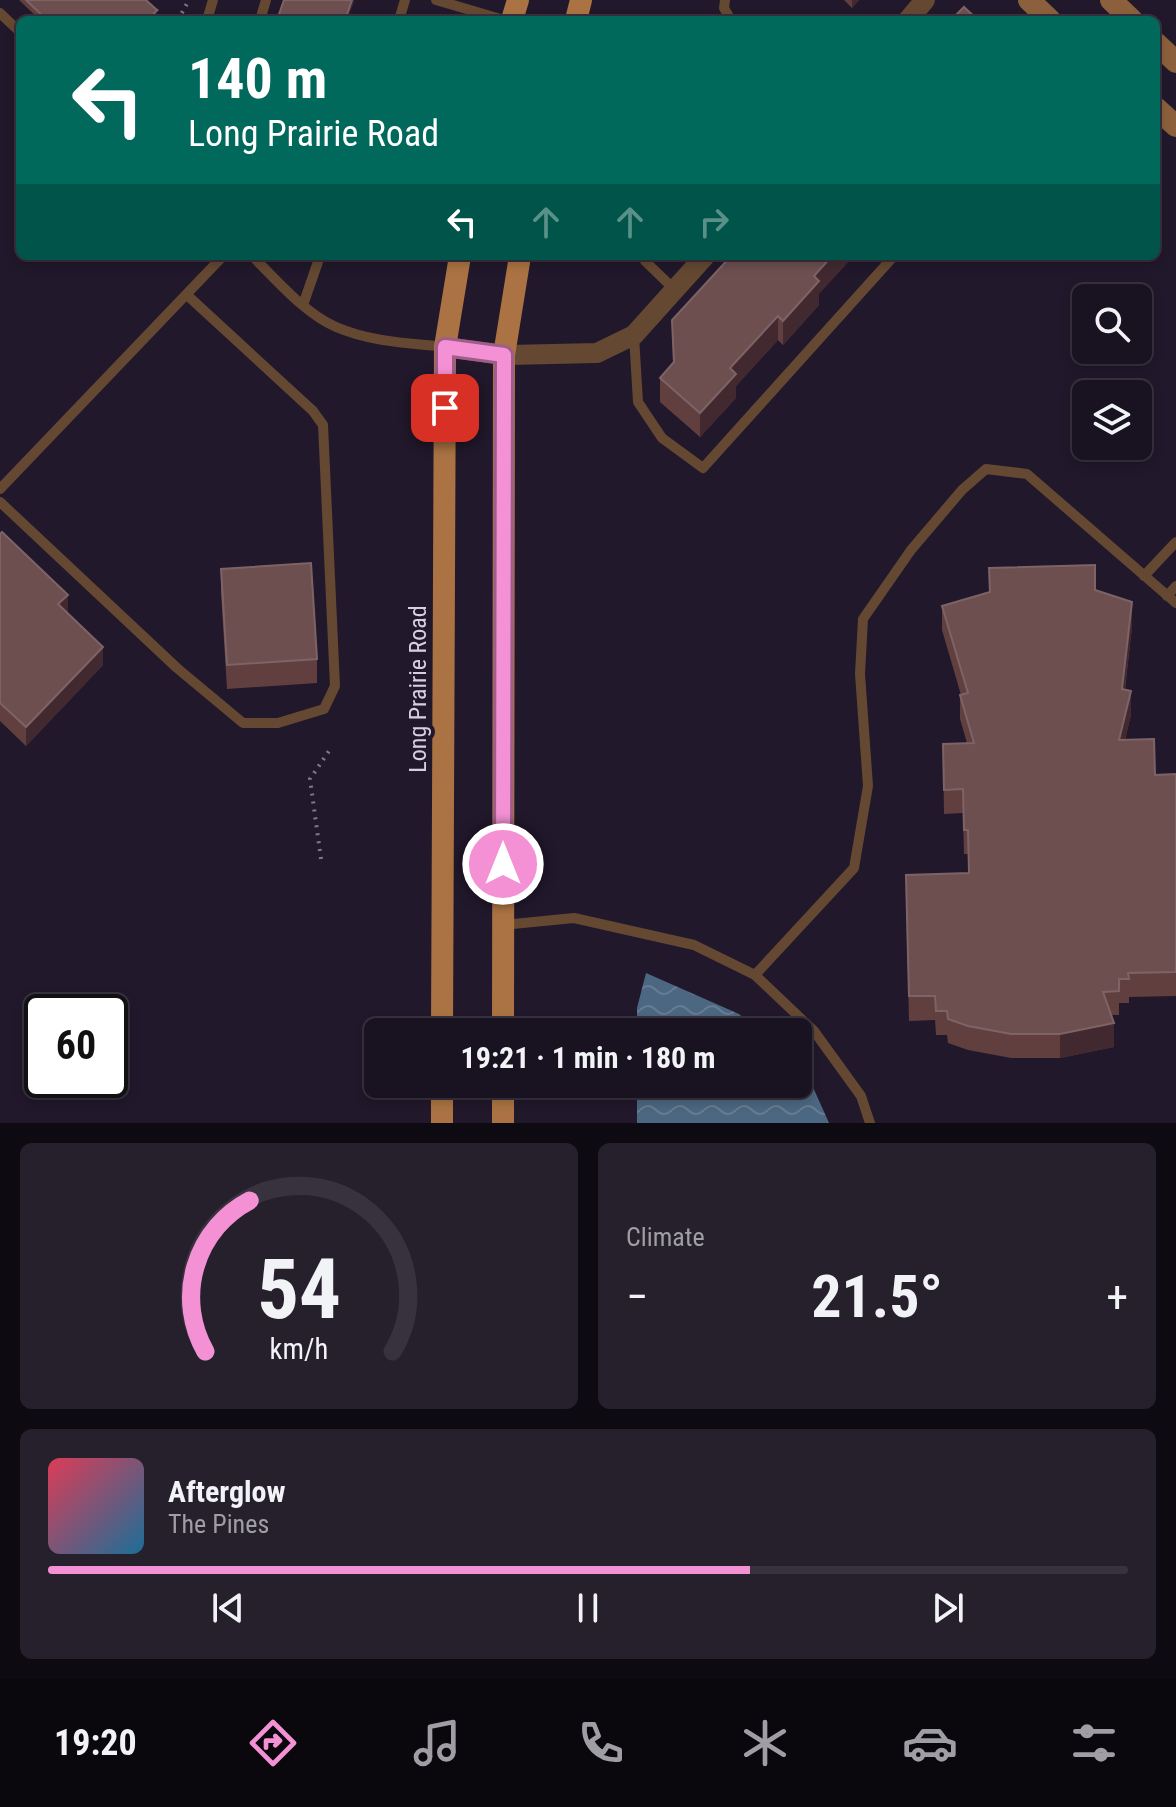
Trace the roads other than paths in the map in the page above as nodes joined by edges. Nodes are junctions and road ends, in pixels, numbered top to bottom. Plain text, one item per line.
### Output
1 (436, 0) edge
2 (925, 0) edge
3 (1029, 0) edge
4 (1111, 0) edge
5 (0, 13) edge
6 (490, 16) edge
7 (911, 16) edge
8 (1046, 16) edge
9 (1128, 16) edge
10 (16, 28) edge
11 (1160, 47) edge
12 (1176, 62) edge
13 (1160, 112) edge
14 (1176, 126) edge
15 (219, 260) edge
16 (256, 260) edge
17 (319, 260) edge
18 (459, 260) edge
19 (519, 260) edge
20 (645, 260) edge
21 (701, 260) edge
22 (890, 260) edge
23 (675, 290) junction
24 (187, 295) junction
25 (303, 305) junction
26 (634, 335) junction
27 (445, 347) junction
28 (504, 355) junction
29 (0, 489) edge
30 (0, 502) edge
31 (1176, 542) edge
32 (1144, 576) junction
33 (1176, 586) edge
34 (1172, 599) edge
35 (503, 925) junction
36 (755, 975) junction
37 (442, 1018) edge
38 (503, 1018) edge
39 (442, 1098) edge
40 (503, 1098) edge
41 (442, 1123) edge
42 (503, 1123) edge
43 (870, 1123) edge

1 - 6 lane
2 - 7 street
3 - 8 main road
4 - 9 main road
5 - 10 lane
11 - 12 main road
13 - 14 main road
15 - 24 lane
16 - 25 lane
17 - 25 lane
18 - 27 main road, Long Prairie Road
19 - 28 main road
20 - 23 lane
21 - 23 street
22 - 26 lane
23 - 26 street
24 - 29 lane
24 - 30 lane
25 - 27 lane
26 - 28 street
27 - 28 street
27 - 37 main road, Long Prairie Road
28 - 35 main road
31 - 32 lane
32 - 34 lane
32 - 36 lane
33 - 34 lane
35 - 36 lane
35 - 38 main road
36 - 43 lane
39 - 41 main road
40 - 42 main road

